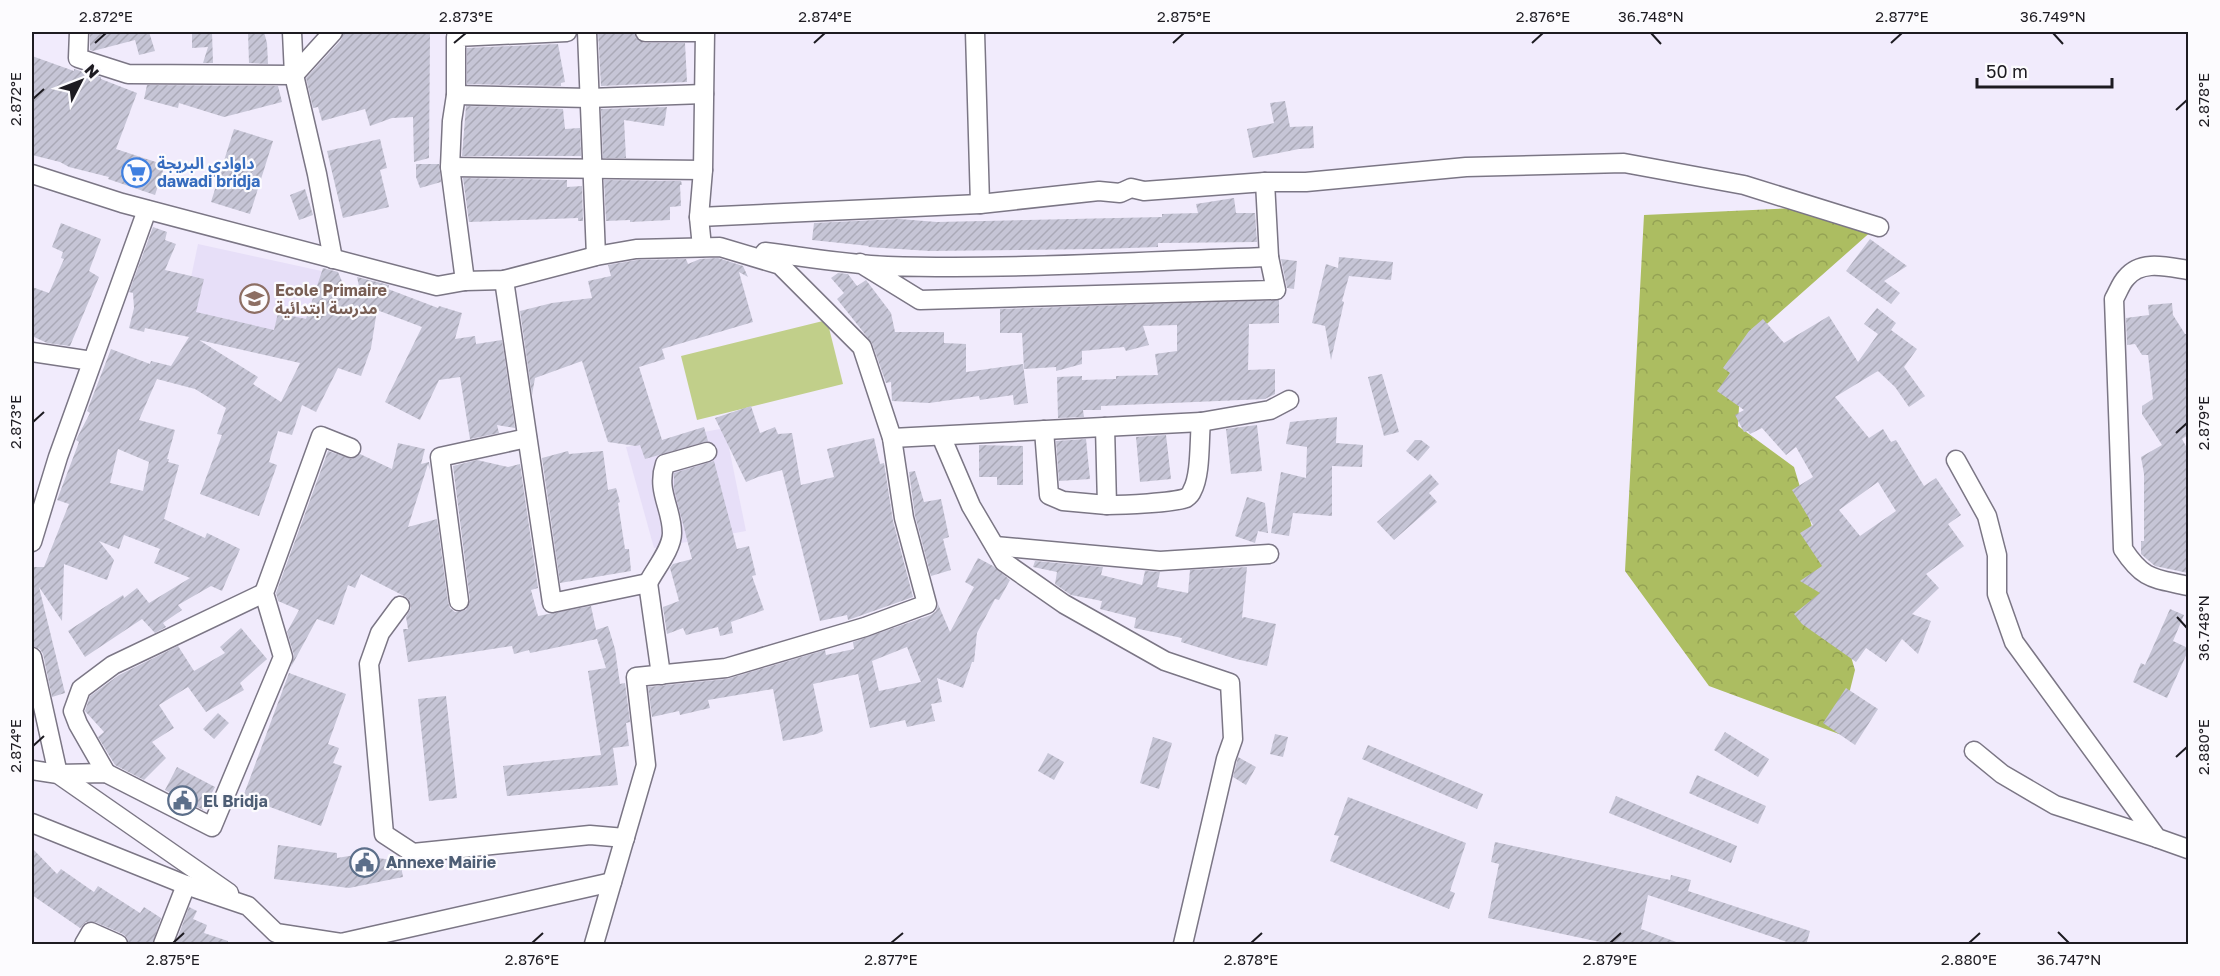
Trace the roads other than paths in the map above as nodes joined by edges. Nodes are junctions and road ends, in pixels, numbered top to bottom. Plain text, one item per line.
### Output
1 (79, 32) edge
2 (292, 32) edge
3 (333, 32) edge
4 (567, 32) edge
5 (587, 32) edge
6 (645, 32) edge
7 (705, 32) edge
8 (975, 32) edge
9 (456, 34) edge
10 (294, 75) junction
11 (704, 94) junction
12 (456, 95) junction
13 (590, 98) junction
14 (450, 167) junction
15 (593, 168) junction
16 (703, 170) junction
17 (32, 174) edge
18 (1265, 182) junction
19 (981, 204) junction
20 (147, 210) junction
21 (699, 217) junction
22 (1880, 227) dead end
23 (711, 247) junction
24 (596, 256) junction
25 (1269, 257) junction
26 (333, 259) junction
27 (860, 263) junction
28 (2188, 270) edge
29 (465, 280) junction
30 (504, 280) junction
31 (32, 352) edge
32 (92, 361) junction
33 (1289, 400) dead end
34 (1201, 422) junction
35 (1105, 427) junction
36 (1044, 430) junction
37 (941, 436) junction
38 (527, 438) junction
39 (892, 438) junction
40 (351, 447) dead end
41 (707, 452) dead end
42 (1956, 460) dead end
43 (1107, 505) junction
44 (32, 542) edge
45 (995, 546) junction
46 (1269, 554) dead end
47 (648, 583) junction
48 (2188, 586) edge
49 (264, 593) junction
50 (459, 601) dead end
51 (400, 606) dead end
52 (32, 657) edge
53 (661, 675) junction
54 (1974, 751) dead end
55 (32, 770) edge
56 (106, 773) junction
57 (58, 774) junction
58 (32, 823) edge
59 (625, 838) junction
60 (2157, 838) junction
61 (2188, 849) edge
62 (612, 882) junction
63 (186, 885) junction
64 (248, 906) junction
65 (275, 939) edge
66 (84, 945) edge
67 (118, 945) edge
68 (163, 945) edge
69 (594, 945) edge
70 (1183, 945) edge

1 - 10 street
2 - 10 street
3 - 10 street
4 - 9 street
5 - 13 street
6 - 7 street
7 - 11 street
8 - 19 street
9 - 12 street
10 - 26 street
11 - 13 street
11 - 16 street
12 - 13 street
12 - 14 street
13 - 15 street
14 - 15 street
14 - 29 street
15 - 16 street
15 - 24 street
16 - 21 street
17 - 20 street
18 - 19 street
18 - 22 street
18 - 25 street
19 - 21 street
20 - 26 street
20 - 32 street
21 - 23 street
23 - 24 street
23 - 27 street
23 - 39 street
24 - 30 street
25 - 27 street
25 - 27 street
26 - 29 street
28 - 48 street
29 - 30 street
30 - 38 street
31 - 32 street
32 - 44 street
33 - 34 street
34 - 35 street
34 - 43 street
35 - 36 street
35 - 43 street
36 - 37 street
36 - 43 street
37 - 39 street
37 - 45 street
38 - 47 street
38 - 50 street
39 - 53 street
40 - 49 street
41 - 47 street
42 - 60 street
45 - 46 street
45 - 70 street
47 - 53 street
49 - 56 street
49 - 56 street
51 - 59 street
52 - 57 street
53 - 59 street
54 - 60 street
55 - 57 street
56 - 57 street
57 - 64 street
58 - 63 street
59 - 62 street
60 - 61 street
62 - 65 street
62 - 69 street
63 - 64 street
63 - 68 street
64 - 65 street
66 - 67 street

